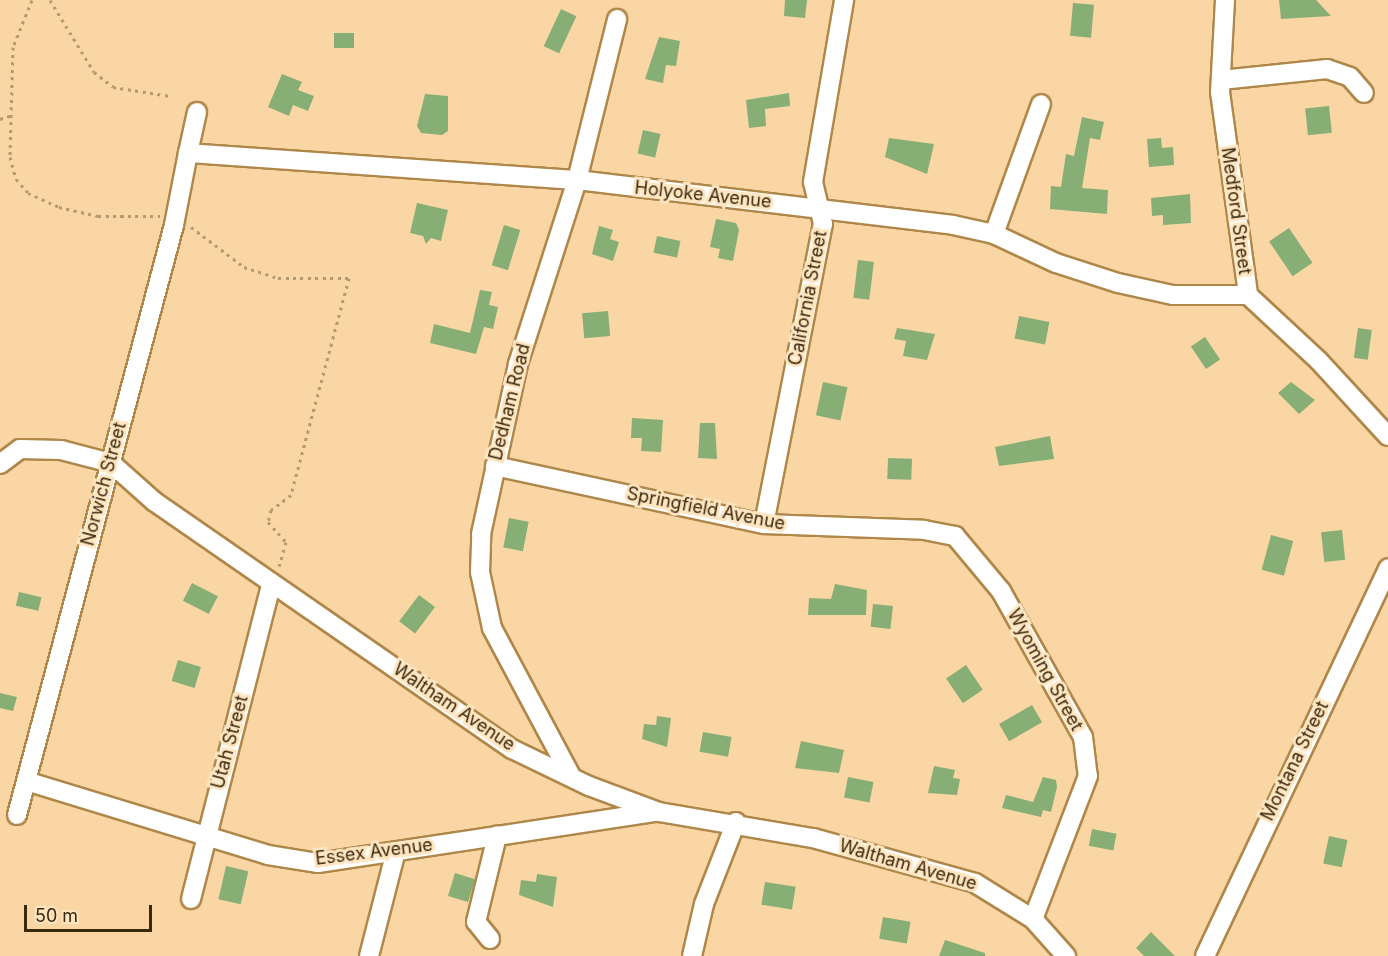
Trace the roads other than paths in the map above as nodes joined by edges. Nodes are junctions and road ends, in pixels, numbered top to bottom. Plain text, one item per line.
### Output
1 (844, 0) edge
2 (1225, 0) edge
3 (617, 19) dead end
4 (1221, 80) junction
5 (1364, 93) dead end
6 (1041, 104) dead end
7 (197, 112) dead end
8 (188, 153) junction
9 (577, 180) junction
10 (821, 209) junction
11 (994, 234) junction
12 (1248, 295) junction
13 (1388, 436) edge
14 (0, 448) edge
15 (20, 449) junction
16 (111, 463) junction
17 (0, 464) edge
18 (495, 466) junction
19 (764, 524) junction
20 (1388, 568) edge
21 (271, 584) junction
22 (1001, 591) joint
23 (550, 735) junction
24 (534, 759) junction
25 (571, 776) junction
26 (26, 781) junction
27 (659, 812) junction
28 (17, 815) dead end
29 (736, 822) junction
30 (206, 834) junction
31 (497, 836) junction
32 (396, 851) junction
33 (191, 899) dead end
34 (1033, 920) junction
35 (490, 939) dead end
36 (369, 956) edge
37 (692, 956) edge
38 (1066, 956) edge
39 (1205, 956) edge

1 - 10 street, California Street
2 - 4 street, Medford Street
3 - 9 street, Dedham Road
4 - 5 street
4 - 12 street, Medford Street
6 - 11 street
7 - 8 street
8 - 9 street, Holyoke Avenue
8 - 16 street, Norwich Street
9 - 10 street, Holyoke Avenue
9 - 18 street, Dedham Road
10 - 11 street, Holyoke Avenue
10 - 19 street, California Street
11 - 12 street, Holyoke Avenue
12 - 13 street, Medford Street
14 - 15 street
15 - 16 street
15 - 17 street
16 - 21 street, Waltham Avenue
16 - 26 street, Norwich Street
18 - 19 street, Springfield Avenue
18 - 23 street, Dedham Road
19 - 22 street, Springfield Avenue
20 - 39 street, Montana Street
21 - 24 street, Waltham Avenue
21 - 30 street, Utah Street
22 - 34 street, Wyoming Street
23 - 24 street
23 - 25 street, Dedham Road
24 - 25 street, Waltham Avenue
25 - 27 street, Waltham Avenue
26 - 28 street, Norwich Street
26 - 30 street, Essex Avenue
27 - 29 street, Waltham Avenue
27 - 31 street, Essex Avenue
29 - 34 street, Waltham Avenue
29 - 37 street
30 - 32 street, Essex Avenue
30 - 33 street, Utah Street
31 - 32 street, Essex Avenue
31 - 35 street
32 - 36 street
34 - 38 street, Waltham Avenue

